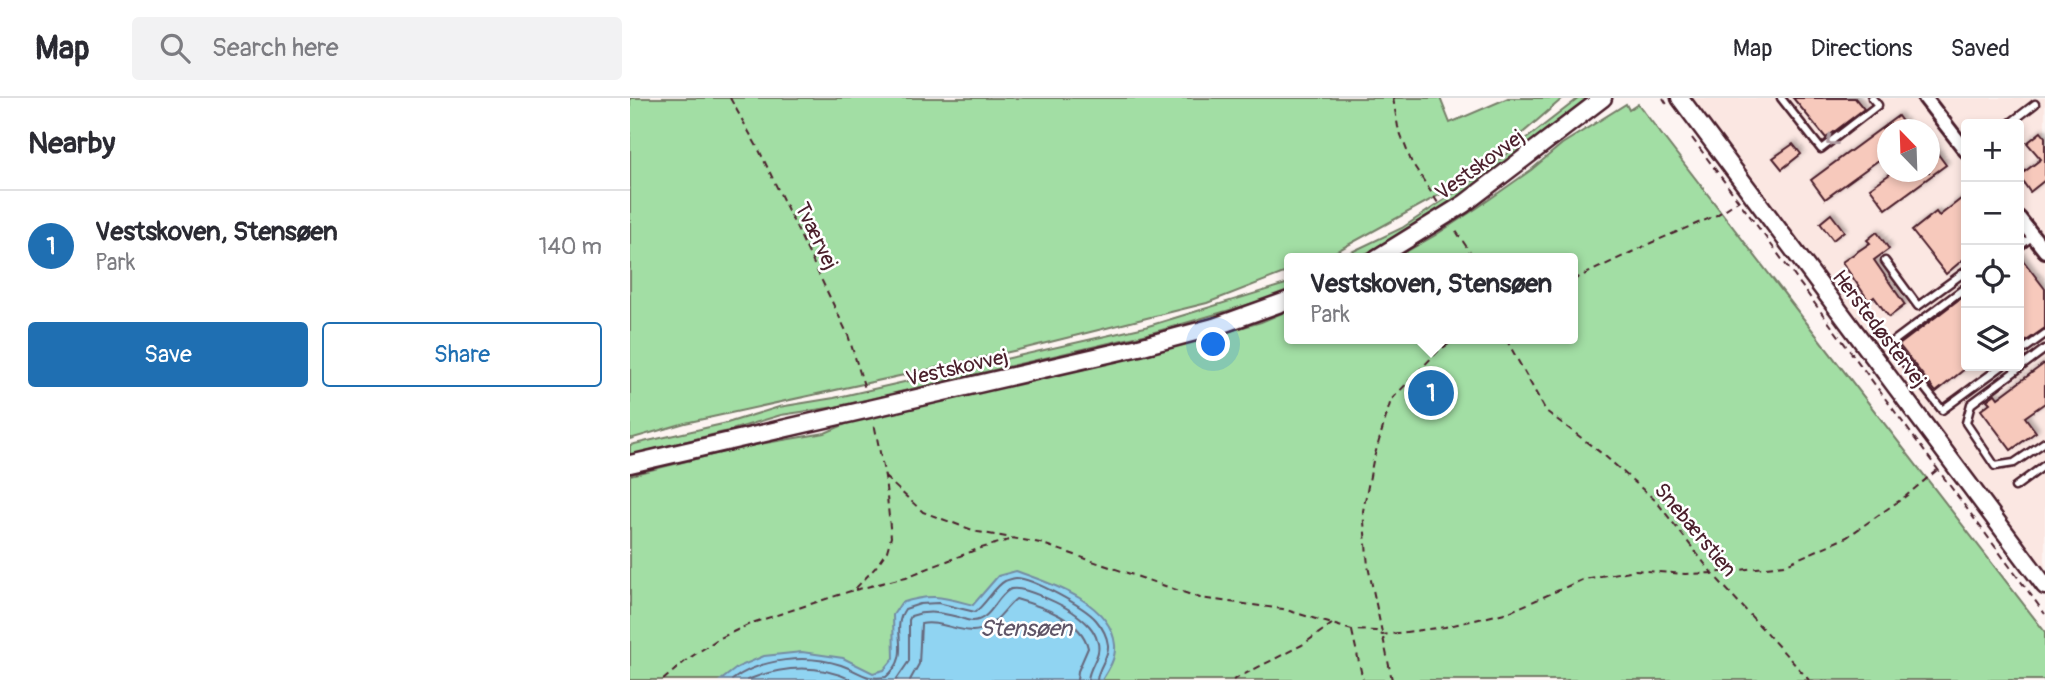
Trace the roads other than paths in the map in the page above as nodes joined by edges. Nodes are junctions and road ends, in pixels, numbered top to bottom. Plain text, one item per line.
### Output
1 (1603, 98) edge
2 (1781, 98) edge
3 (1872, 98) edge
4 (1925, 98) edge
5 (2035, 101) edge
6 (1675, 103) edge
7 (2045, 107) edge
8 (2015, 119) edge
9 (1961, 145) edge
10 (2024, 229) edge
11 (2045, 251) edge
12 (1385, 253) edge
13 (1885, 261) dead end
14 (1961, 275) edge
15 (1961, 291) edge
16 (1284, 302) edge
17 (2045, 334) edge
18 (2024, 349) edge
19 (2045, 349) edge
20 (1995, 371) edge
21 (2045, 442) edge
22 (630, 464) edge
23 (2045, 465) edge
24 (2015, 487) dead end
25 (2045, 586) edge

1 - 12 street, Vestskovvej
3 -> 2 lane
4 - 9 street
5 - 7 lane
5 - 8 lane
6 - 25 street, Herstedøstervej
10 - 11 street
13 - 14 lane
15 - 20 lane
16 - 22 street, Vestskovvej
17 - 18 lane
19 - 21 lane
23 - 24 lane

